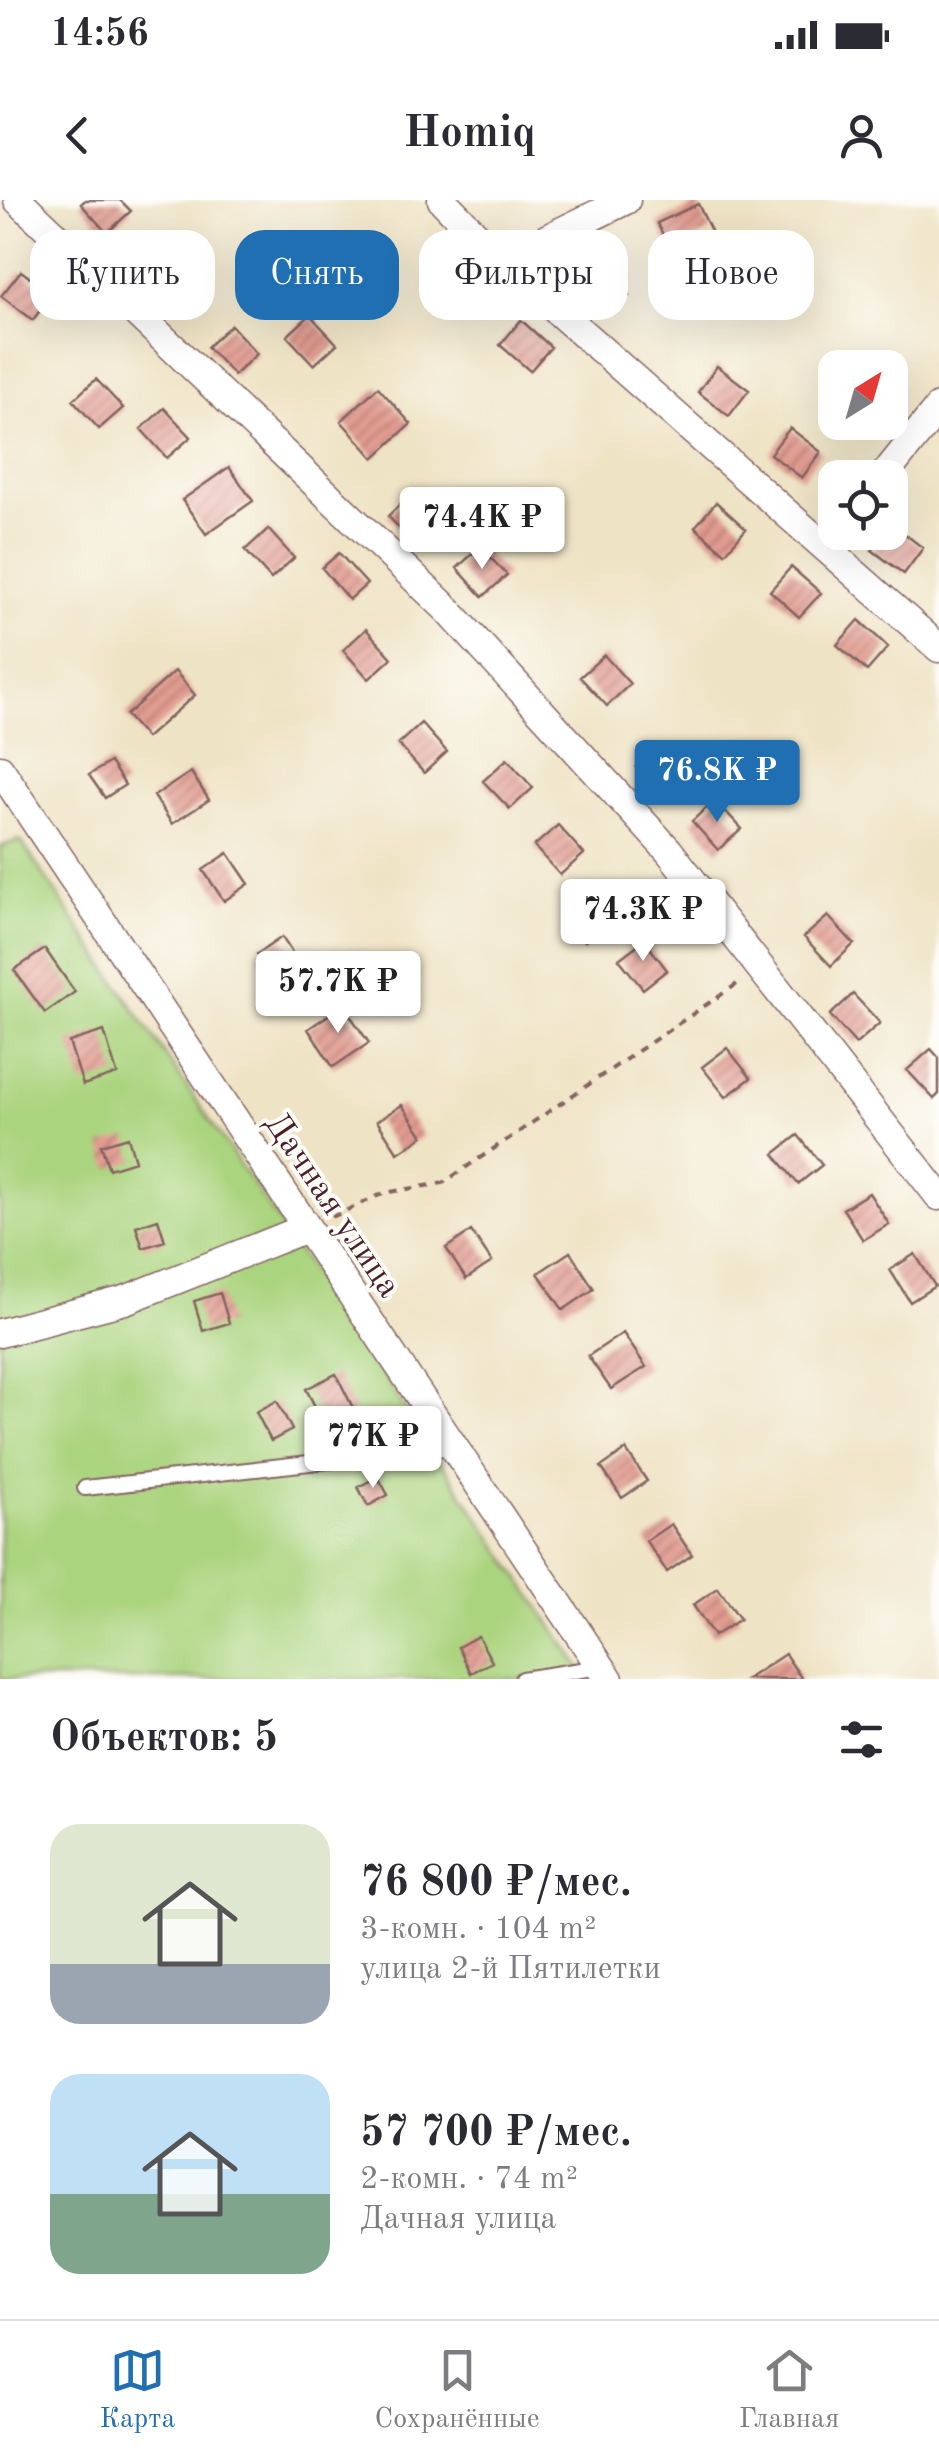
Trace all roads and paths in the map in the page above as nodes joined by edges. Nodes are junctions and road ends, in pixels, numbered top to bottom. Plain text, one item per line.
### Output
1 (18, 200) edge
2 (442, 200) edge
3 (626, 200) edge
4 (471, 230) edge
5 (565, 230) edge
6 (571, 320) edge
7 (939, 407) edge
8 (896, 460) edge
9 (818, 528) edge
10 (842, 550) edge
11 (939, 648) edge
12 (0, 770) edge
13 (760, 968) junction
14 (939, 1196) edge
15 (304, 1229) junction
16 (0, 1333) edge
17 (453, 1447) junction
18 (85, 1488) dead end
19 (605, 1673) edge
20 (522, 1679) edge

1 - 13 street
2 - 4 street
3 - 5 street
6 - 9 street
7 - 8 street
10 - 11 street
12 - 15 street, Дачная улица
13 - 14 street
13 - 15 path
15 - 16 street
15 - 17 street, Дачная улица
17 - 18 lane
17 - 19 street, Дачная улица
19 - 20 lane

